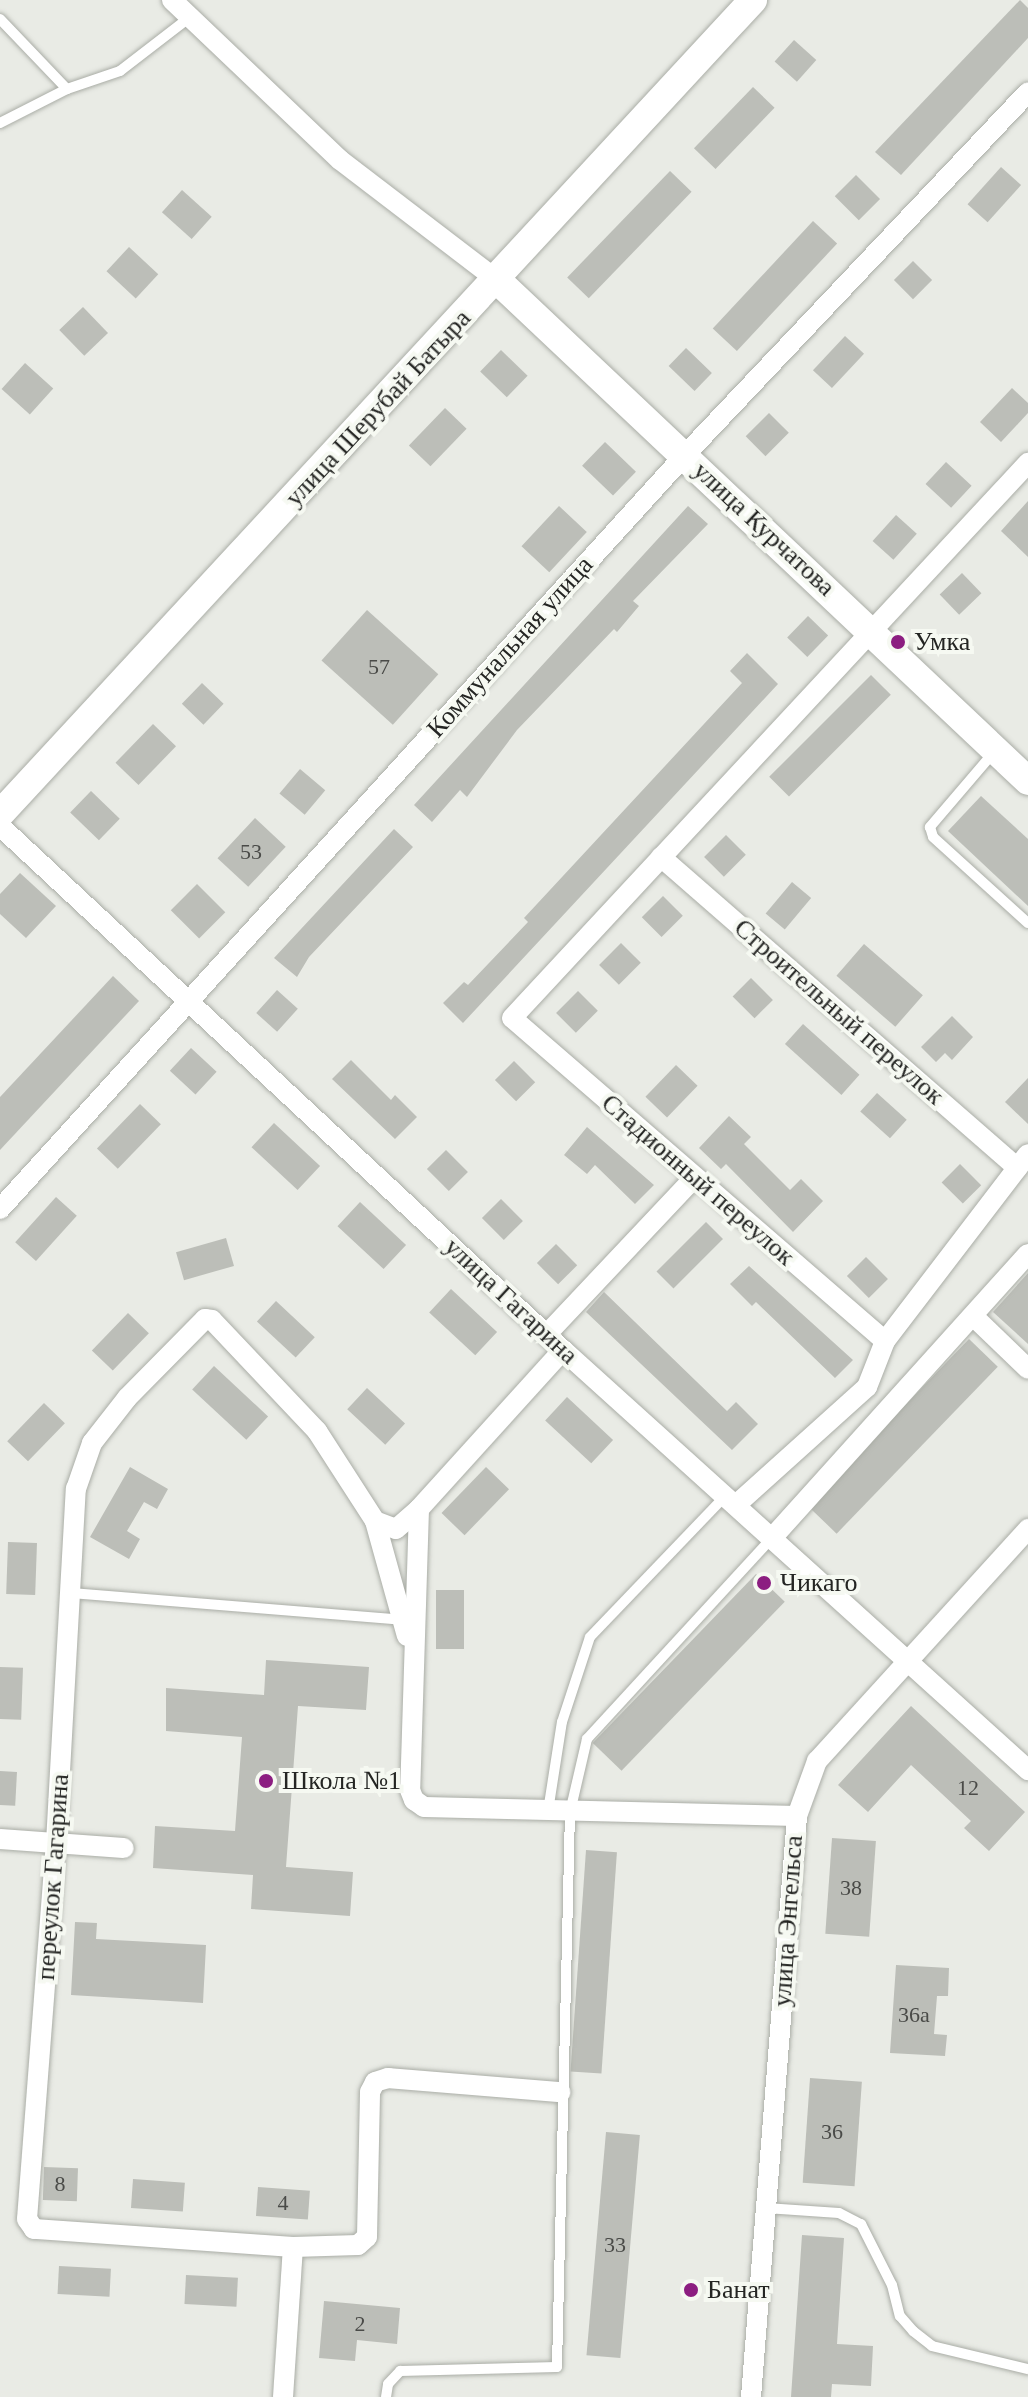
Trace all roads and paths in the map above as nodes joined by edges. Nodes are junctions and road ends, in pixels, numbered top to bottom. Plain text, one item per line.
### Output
1 (172, 0) edge
2 (753, 0) edge
3 (190, 17) junction
4 (0, 19) edge
5 (67, 89) junction
6 (1028, 92) edge
7 (0, 123) edge
8 (497, 280) junction
9 (685, 455) junction
10 (1028, 463) edge
11 (872, 628) junction
12 (995, 750) junction
13 (1028, 781) edge
14 (0, 814) edge
15 (0, 826) edge
16 (661, 857) junction
17 (1028, 923) edge
18 (188, 1002) junction
19 (1022, 1161) edge
20 (694, 1178) junction
21 (0, 1209) edge
22 (1028, 1254) edge
23 (973, 1316) junction
24 (547, 1334) junction
25 (885, 1341) junction
26 (563, 1350) junction
27 (1028, 1369) edge
28 (731, 1500) junction
29 (419, 1509) junction
30 (375, 1521) junction
31 (1028, 1529) edge
32 (772, 1538) junction
33 (70, 1593) junction
34 (403, 1620) junction
35 (413, 1655) junction
36 (907, 1661) junction
37 (1028, 1770) edge
38 (548, 1811) junction
39 (570, 1812) junction
40 (797, 1816) junction
41 (0, 1839) edge
42 (56, 1843) junction
43 (124, 1848) dead end
44 (560, 2092) junction
45 (766, 2208) junction
46 (293, 2247) junction
47 (1028, 2369) edge
48 (283, 2397) edge
49 (386, 2397) edge
50 (751, 2397) edge

1 - 3 street
2 - 8 street, улица Шерубай Батыра
3 - 5 lane
3 - 8 street
4 - 5 lane
5 - 7 lane
6 - 9 street, Коммунальная улица
8 - 9 street, улица Курчатова
8 - 14 street, улица Шерубай Батыра
9 - 11 street, улица Курчатова
9 - 18 street, Коммунальная улица
10 - 11 street
11 - 12 street, улица Курчатова
11 - 16 street
12 - 13 street, улица Курчатова
12 - 17 lane
15 - 18 street, улица Гагарина
16 - 19 street, Строительный переулок
16 - 20 street, Стадионный переулок
18 - 21 street, Коммунальная улица
18 - 24 street, улица Гагарина
19 - 25 street
20 - 24 street
20 - 25 street, Стадионный переулок
22 - 23 street
23 - 27 street
23 - 32 street
24 - 26 street, улица Гагарина
25 - 28 street
26 - 28 street, улица Гагарина
26 - 29 street
28 - 32 street, улица Гагарина
28 - 38 lane
29 - 30 street
29 - 35 street
30 - 33 street, переулок Гагарина
30 - 34 street
31 - 36 street, улица Энгельса
32 - 36 street, улица Гагарина
32 - 39 lane
33 - 34 lane
33 - 42 street, переулок Гагарина
34 - 35 street
35 - 38 street
36 - 37 street, улица Гагарина
36 - 40 street, улица Энгельса
38 - 39 street
39 - 40 street
39 - 44 lane
40 - 45 street, улица Энгельса
41 - 42 street
42 - 43 street
42 - 46 street, переулок Гагарина
44 - 46 street
44 - 49 lane
45 - 47 lane
45 - 50 street, улица Энгельса
46 - 48 street

